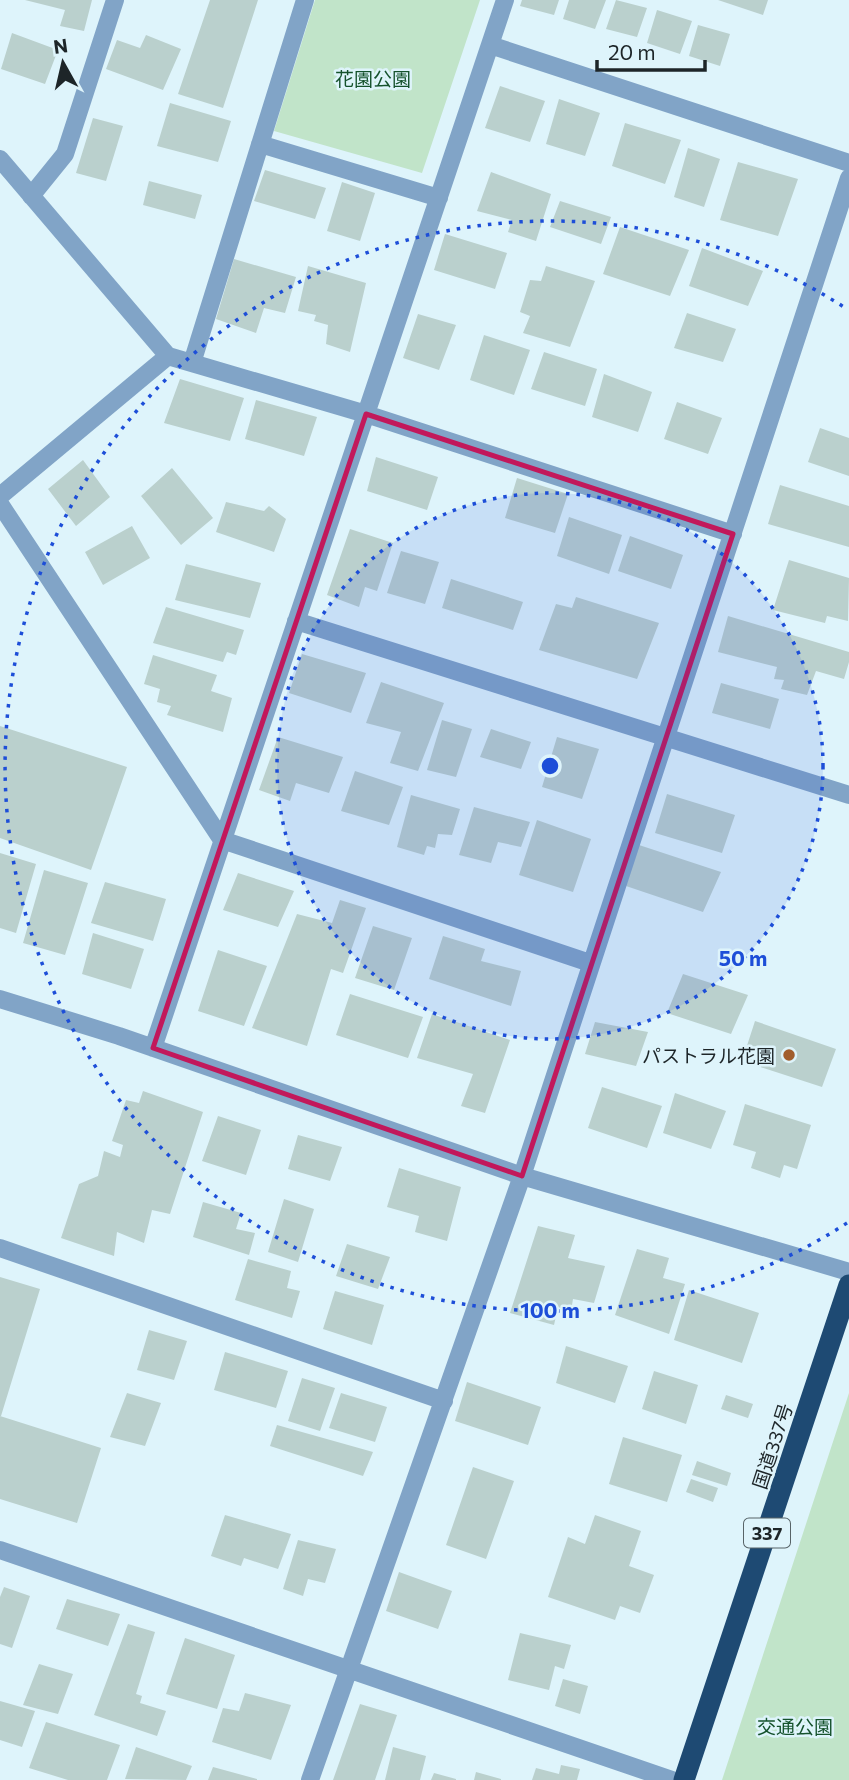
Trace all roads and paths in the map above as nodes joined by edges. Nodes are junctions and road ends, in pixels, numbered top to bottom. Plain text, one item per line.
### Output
1 (116, 0) edge
2 (305, 0) edge
3 (505, 0) edge
4 (490, 45) junction
5 (260, 144) junction
6 (0, 159) edge
7 (849, 163) edge
8 (849, 178) edge
9 (32, 196) junction
10 (439, 198) junction
11 (168, 356) junction
12 (192, 363) junction
13 (366, 414) junction
14 (0, 496) edge
15 (0, 504) edge
16 (733, 534) junction
17 (296, 621) junction
18 (666, 737) junction
19 (849, 795) edge
20 (222, 840) junction
21 (590, 963) junction
22 (0, 999) edge
23 (153, 1048) junction
24 (522, 1176) junction
25 (0, 1248) edge
26 (849, 1272) edge
27 (849, 1285) edge
28 (444, 1401) junction
29 (0, 1550) edge
30 (350, 1670) junction
31 (310, 1780) edge
32 (672, 1780) edge
33 (684, 1780) edge

1 - 9 street
2 - 5 street
3 - 4 street
4 - 7 street
4 - 10 street
5 - 10 street
5 - 12 street
6 - 9 street
8 - 16 street
9 - 11 street
10 - 13 street
11 - 12 street
11 - 14 street
12 - 13 street
13 - 16 street
13 - 17 street
15 - 20 street
16 - 18 street
17 - 18 street
17 - 20 street
18 - 19 street
18 - 21 street
20 - 21 street
20 - 23 street
21 - 24 street
22 - 23 street
23 - 24 street
24 - 26 street
24 - 28 street
25 - 28 street
27 - 33 highway, 国道337号 / 337
28 - 30 street
29 - 30 street
30 - 31 street
30 - 32 street

